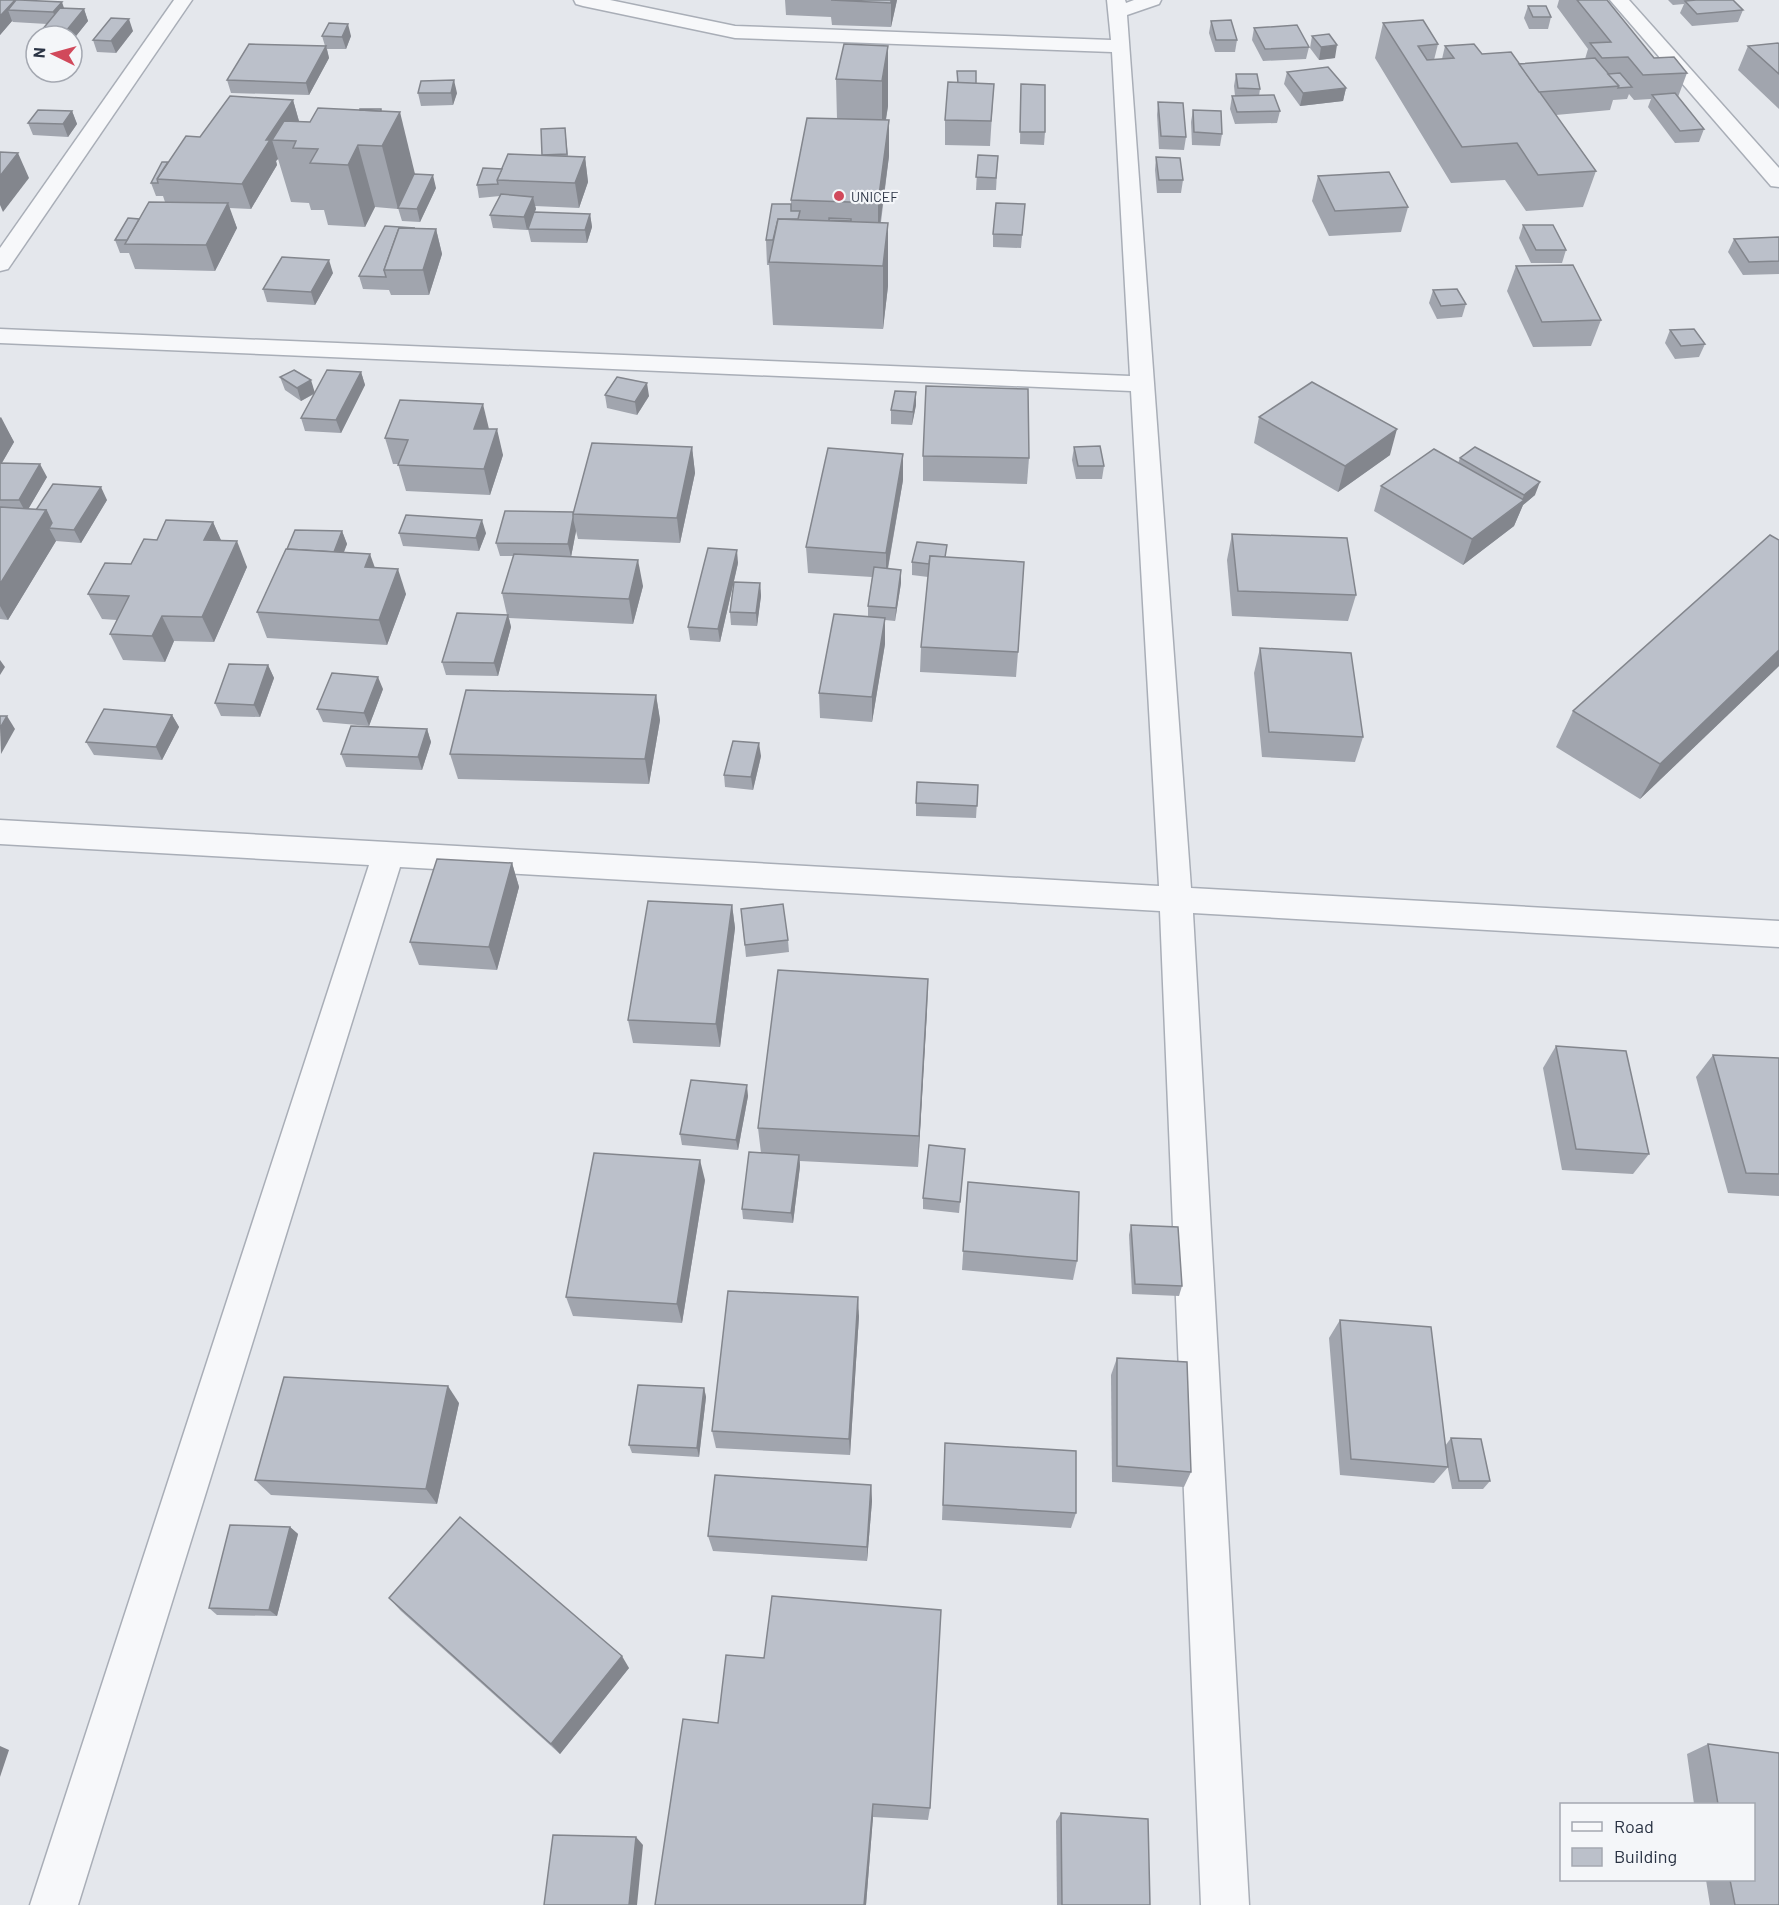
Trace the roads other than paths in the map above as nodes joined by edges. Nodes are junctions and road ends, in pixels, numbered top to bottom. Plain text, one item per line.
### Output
1 (183, 0) edge
2 (583, 0) edge
3 (1152, 0) edge
4 (1618, 0) edge
5 (1116, 6) edge
6 (666, 8) edge
7 (1121, 46) junction
8 (1779, 181) edge
9 (0, 264) edge
10 (0, 336) edge
11 (1142, 384) junction
12 (0, 832) edge
13 (388, 854) junction
14 (1176, 899) junction
15 (1779, 934) edge
16 (54, 1905) edge
17 (1225, 1905) edge

1 - 9 street
2 - 6 street
3 - 5 street
4 - 8 street
5 - 7 street
6 - 7 street
7 - 11 street
10 - 11 street
11 - 14 street
12 - 13 street
13 - 14 street
13 - 16 street
14 - 15 street
14 - 17 street

